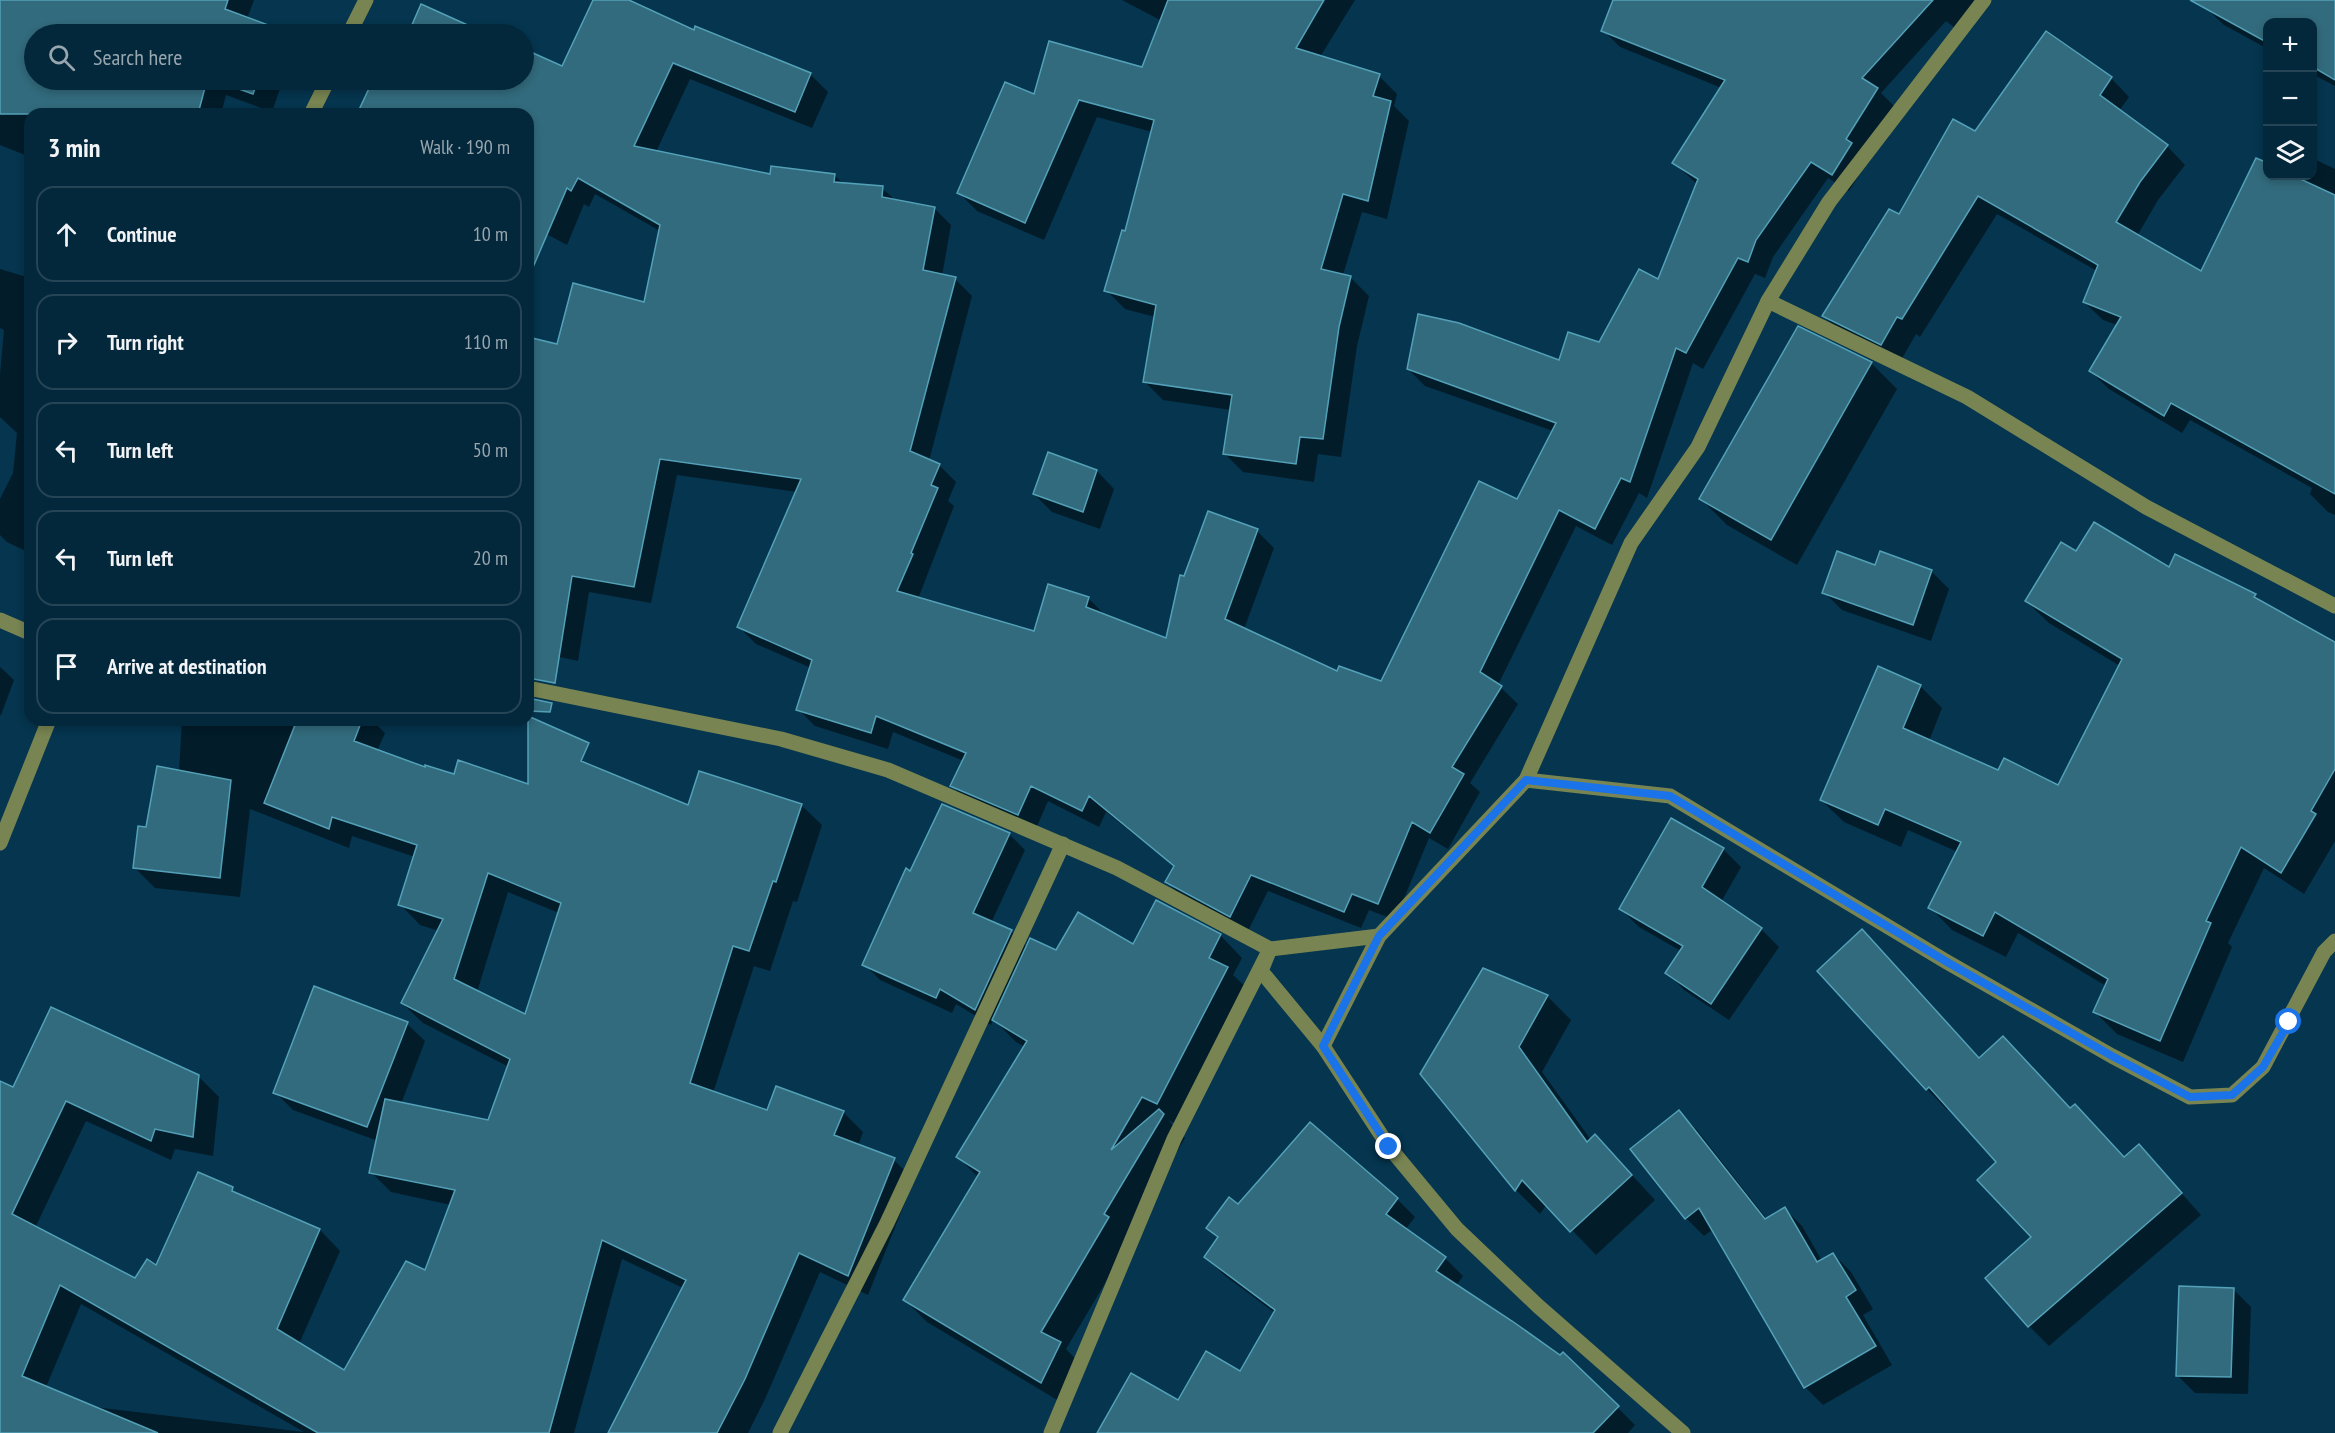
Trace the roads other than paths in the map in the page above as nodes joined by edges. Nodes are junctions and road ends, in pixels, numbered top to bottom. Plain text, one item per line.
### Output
1 (366, 0) edge
2 (1984, 0) edge
3 (354, 24) edge
4 (323, 90) edge
5 (314, 108) edge
6 (1768, 301) junction
7 (2335, 606) edge
8 (0, 620) edge
9 (24, 630) edge
10 (534, 689) edge
11 (47, 726) edge
12 (1526, 780) junction
13 (0, 843) edge
14 (1063, 844) junction
15 (1379, 936) junction
16 (2335, 941) edge
17 (1270, 949) junction
18 (1323, 1046) junction
19 (780, 1433) edge
20 (1051, 1433) edge
21 (1683, 1433) edge

1 - 3 street
2 - 6 street
4 - 5 street
6 - 7 street
6 - 12 street
8 - 9 street
10 - 14 street
11 - 13 street
12 - 15 street
12 - 16 street
14 - 17 street
14 - 19 street
15 - 17 street
15 - 18 street
17 - 18 street
17 - 20 street
18 - 21 street

